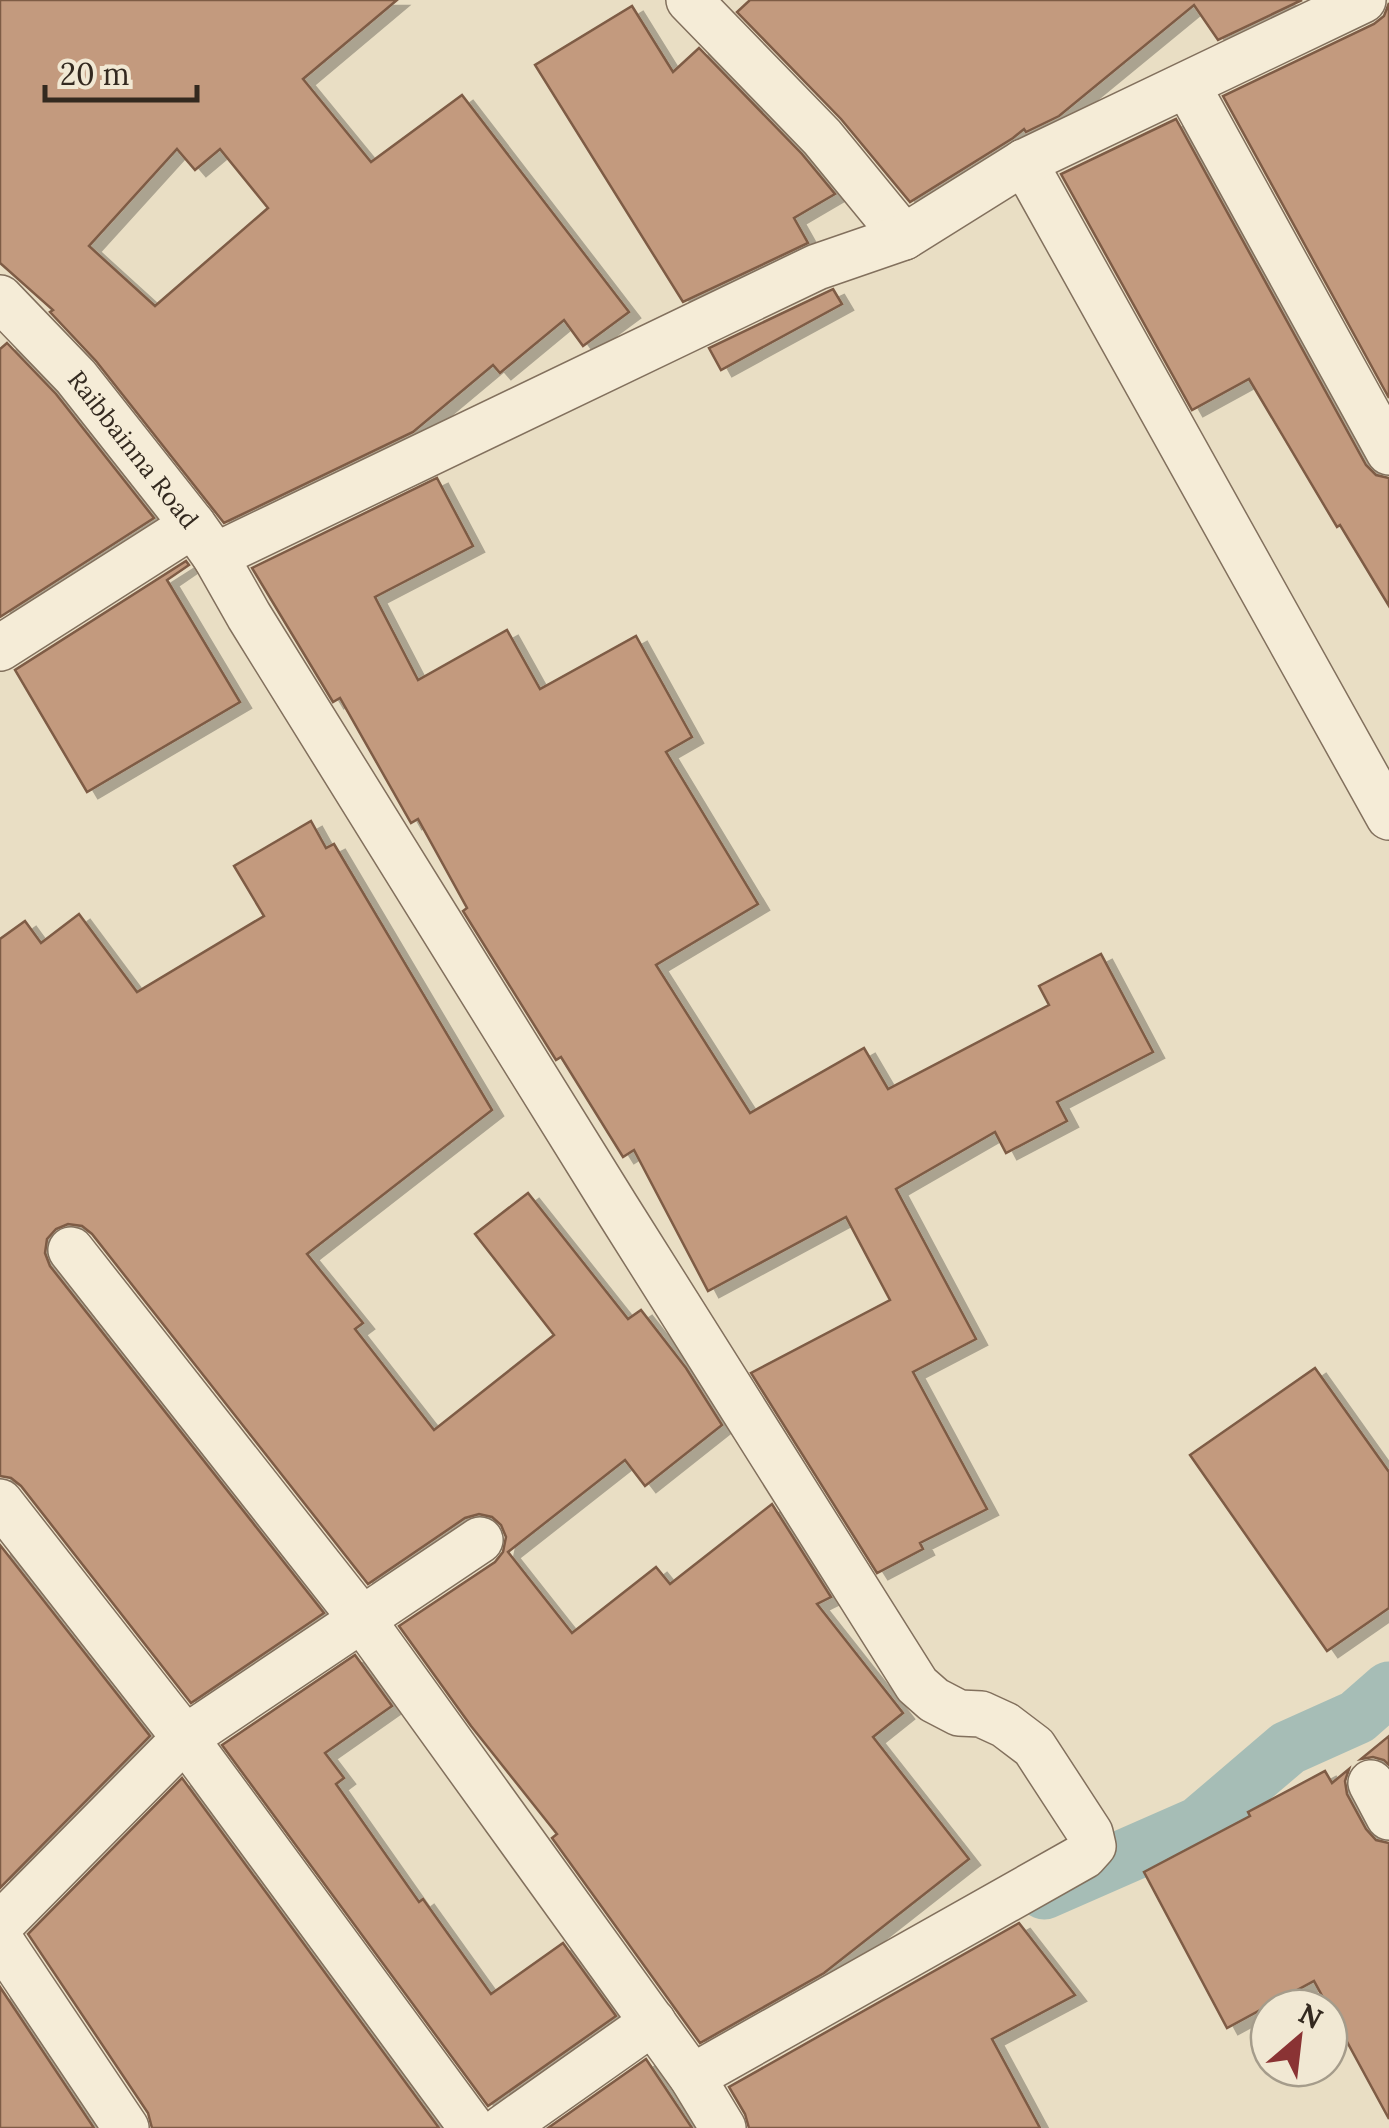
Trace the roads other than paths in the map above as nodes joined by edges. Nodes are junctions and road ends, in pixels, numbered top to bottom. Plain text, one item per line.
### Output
1 (689, 0) edge
2 (1362, 0) edge
3 (1187, 85) junction
4 (1024, 162) junction
5 (904, 237) junction
6 (0, 298) edge
7 (1389, 452) edge
8 (204, 541) junction
9 (0, 648) edge
10 (1389, 818) edge
11 (71, 1250) dead end
12 (0, 1502) edge
13 (480, 1540) dead end
14 (361, 1618) junction
15 (185, 1738) junction
16 (0, 1924) edge
17 (0, 1940) edge
18 (653, 2022) junction
19 (692, 2076) junction
20 (126, 2128) edge
21 (472, 2128) edge
22 (504, 2128) edge
23 (723, 2128) edge

1 - 5 street
2 - 3 street
3 - 4 street
3 - 7 street
4 - 5 street
4 - 10 street
5 - 8 street
6 - 8 street, Raibbainna Road
8 - 9 street
8 - 19 street, Raibbainna Road
11 - 14 street
12 - 15 street
13 - 14 street
14 - 15 street
14 - 18 street
15 - 16 street
15 - 21 street
17 - 20 street
18 - 19 street
18 - 22 street
19 - 23 street

